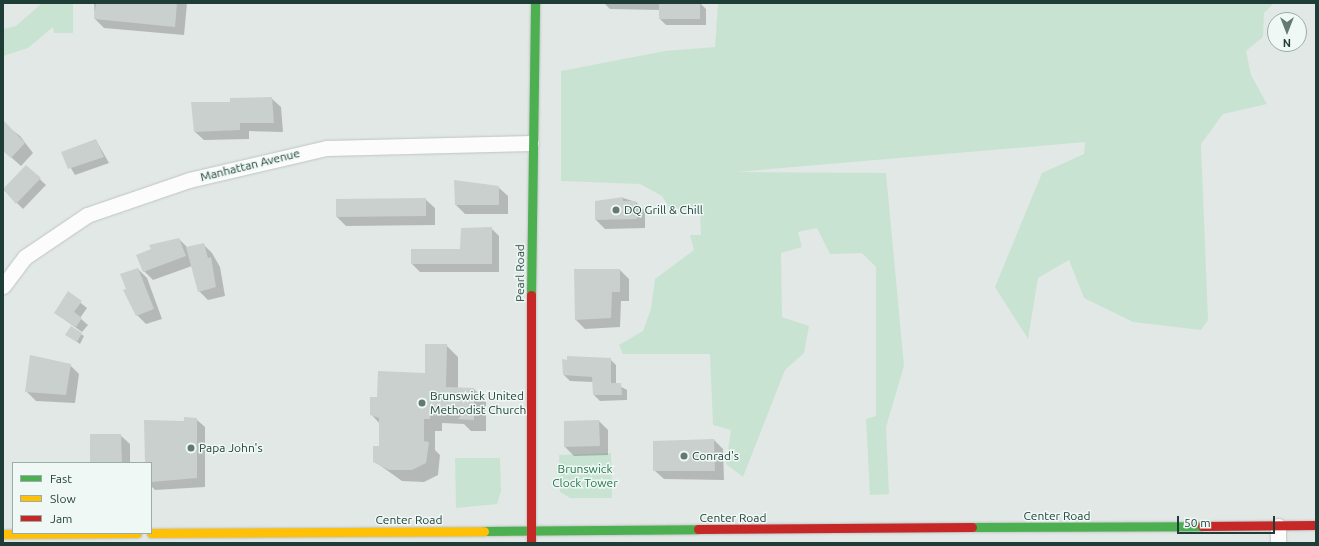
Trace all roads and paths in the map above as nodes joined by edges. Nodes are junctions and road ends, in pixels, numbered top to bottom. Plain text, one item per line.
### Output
1 (535, 3) edge
2 (531, 143) junction
3 (3, 286) edge
4 (1316, 525) edge
5 (1278, 526) junction
6 (531, 531) junction
7 (152, 533) edge
8 (531, 543) edge
9 (1278, 543) edge

1 - 2 main road, Pearl Road
2 - 3 street, Manhattan Avenue
2 - 6 main road, Pearl Road
4 - 5 main road, Center Road
5 - 6 main road, Center Road
5 - 9 street
6 - 7 main road, Center Road
6 - 8 main road, Pearl Road

